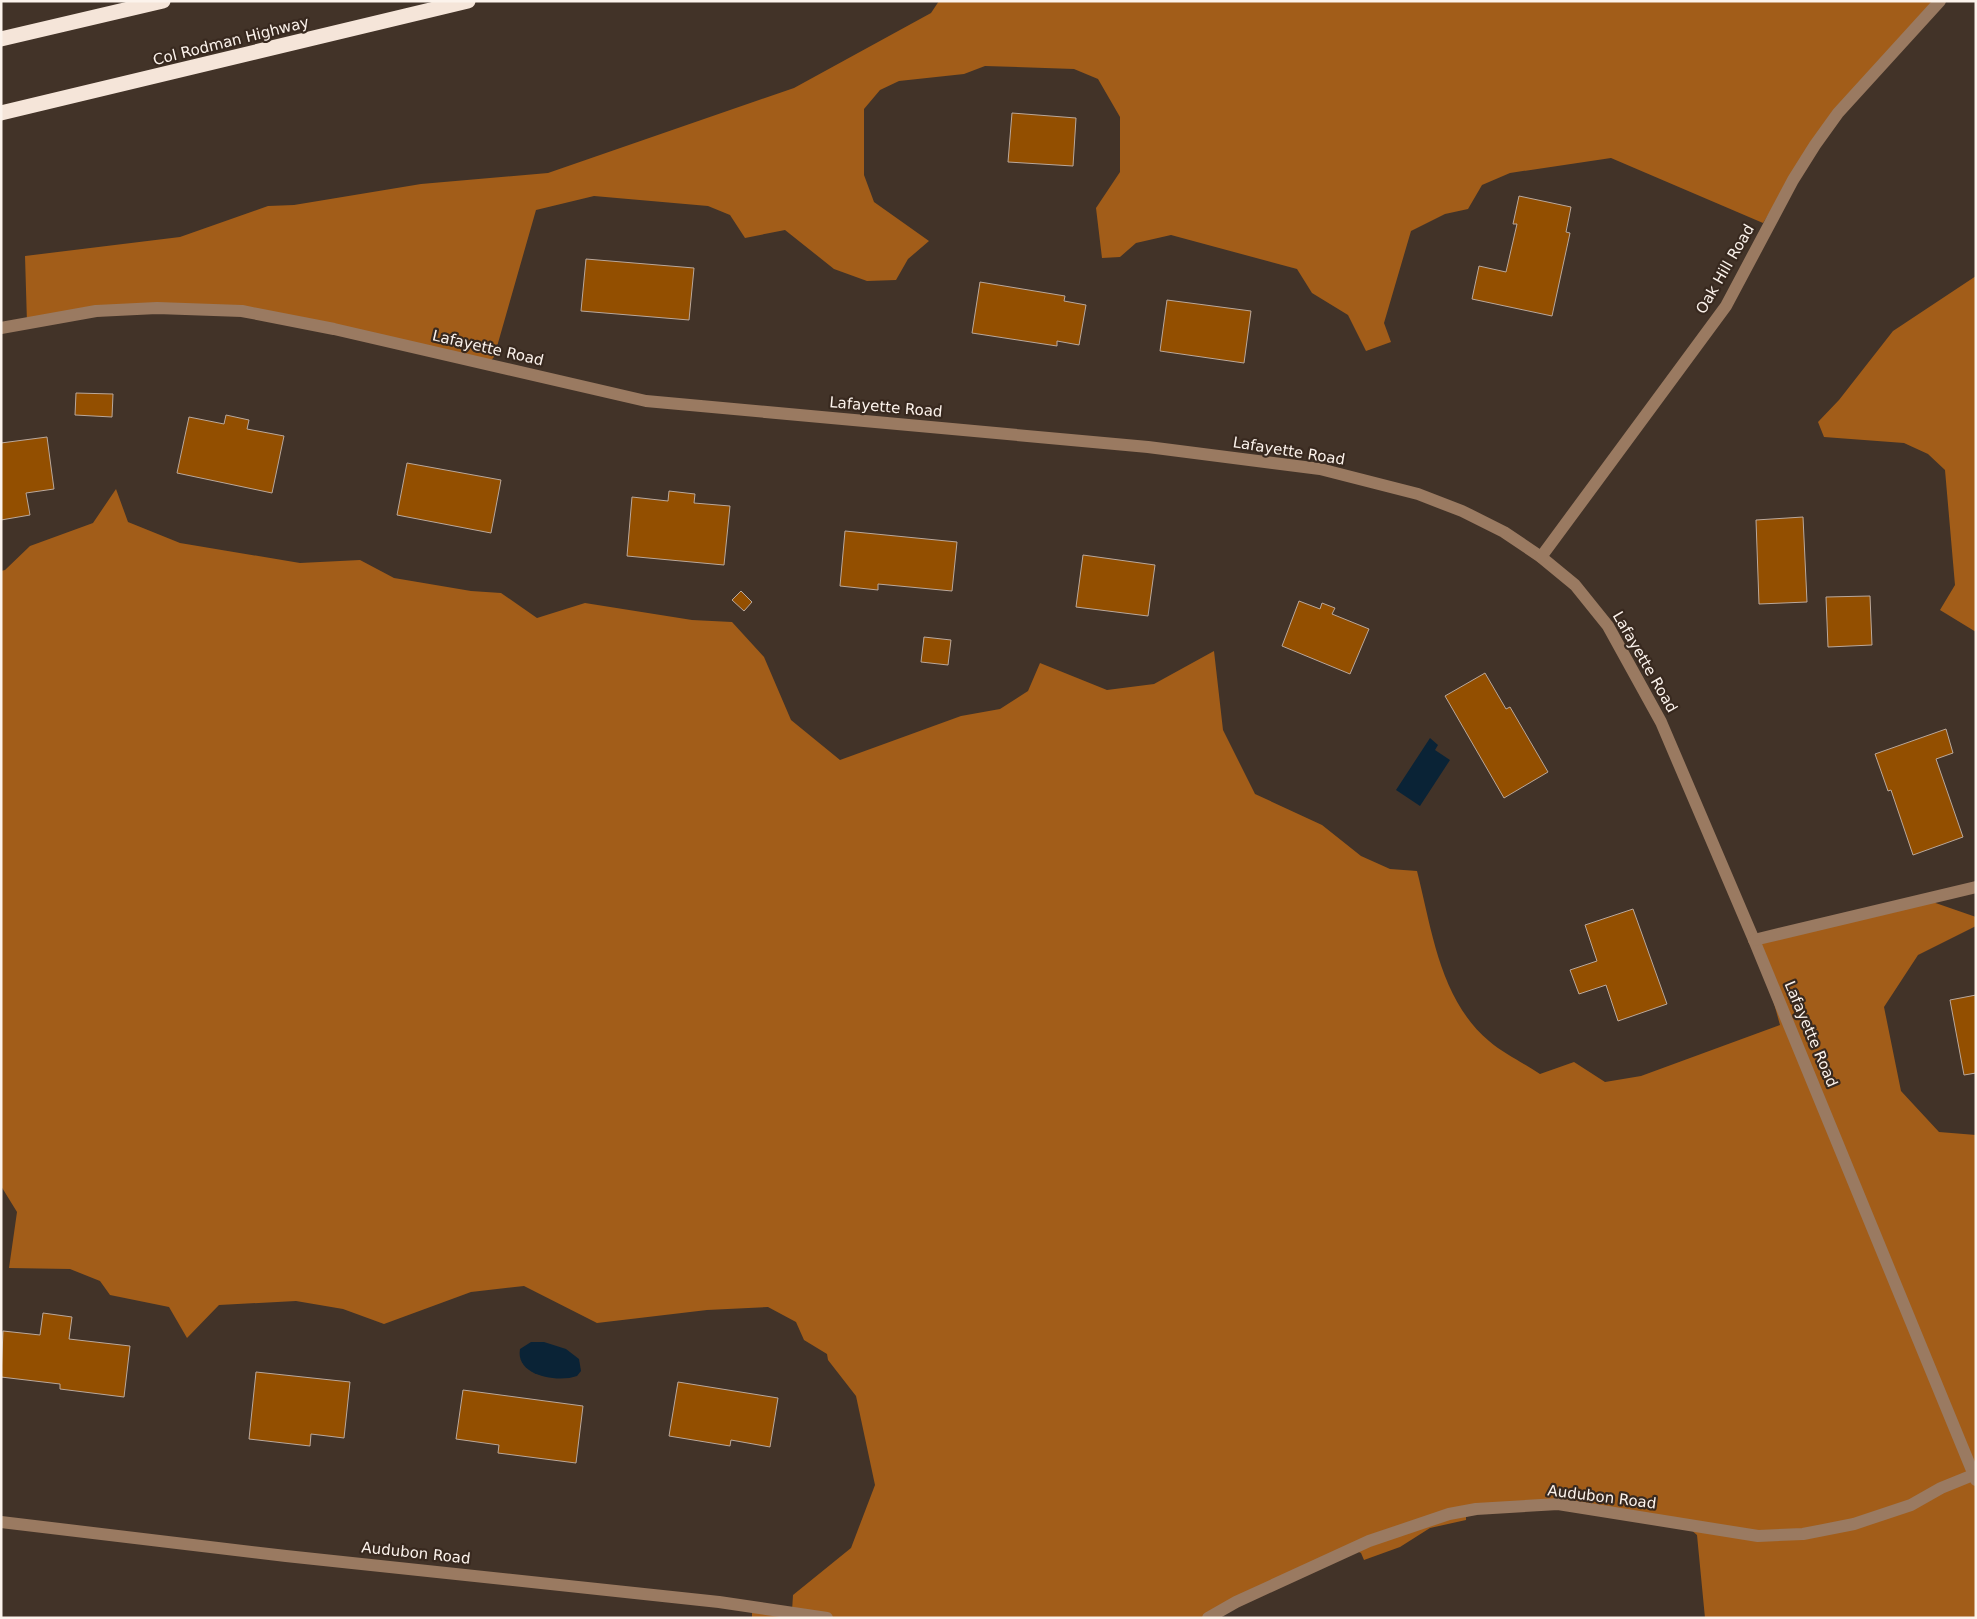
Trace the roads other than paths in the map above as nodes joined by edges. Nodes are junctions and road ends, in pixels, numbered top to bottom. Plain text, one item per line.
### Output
1 (163, 1) edge
2 (468, 1) edge
3 (1940, 1) edge
4 (1, 40) edge
5 (1, 113) edge
6 (1, 328) edge
7 (1541, 557) junction
8 (1976, 887) edge
9 (1754, 940) junction
10 (1975, 1478) edge
11 (1, 1522) edge
12 (827, 1618) edge
13 (1208, 1618) edge

1 - 4 highway
2 - 5 highway, Col Rodman Highway
3 - 7 street, Oak Hill Road
6 - 7 street, Lafayette Road
7 - 9 street, Lafayette Road
8 - 9 street
9 - 10 street, Lafayette Road
10 - 13 street, Audubon Road
11 - 12 street, Audubon Road

